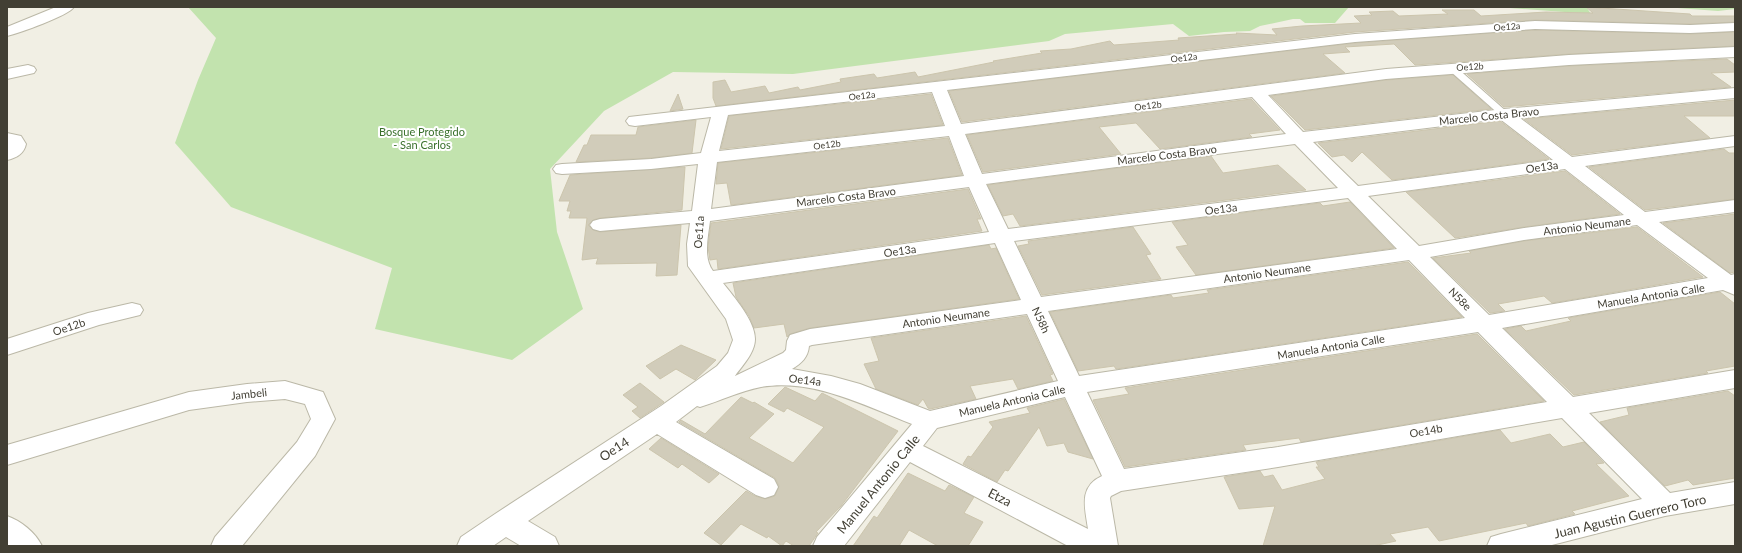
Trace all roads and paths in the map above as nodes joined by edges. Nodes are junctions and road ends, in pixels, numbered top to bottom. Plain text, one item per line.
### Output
1 (37, 7) edge
2 (67, 7) edge
3 (22, 11) dead end
4 (1735, 27) edge
5 (7, 32) edge
6 (1735, 52) edge
7 (1453, 69) junction
8 (28, 70) dead end
9 (7, 74) edge
10 (938, 87) junction
11 (1256, 92) junction
12 (1735, 93) edge
13 (721, 111) junction
14 (1504, 114) junction
15 (635, 121) dead end
16 (955, 129) junction
17 (7, 138) edge
18 (1299, 138) junction
19 (1735, 141) edge
20 (7, 155) edge
21 (708, 159) junction
22 (1568, 163) junction
23 (562, 169) dead end
24 (975, 180) junction
25 (1353, 192) junction
26 (1735, 206) edge
27 (700, 216) junction
28 (1642, 220) junction
29 (600, 225) dead end
30 (1002, 236) junction
31 (1414, 253) junction
32 (707, 279) junction
33 (1733, 284) edge
34 (1034, 305) junction
35 (132, 310) dead end
36 (1484, 323) junction
37 (744, 340) joint
38 (7, 346) edge
39 (1735, 379) edge
40 (745, 382) junction
41 (1072, 386) junction
42 (678, 406) junction
43 (1567, 408) junction
44 (929, 421) junction
45 (656, 422) junction
46 (907, 449) junction
47 (7, 455) edge
48 (1116, 481) junction
49 (765, 487) dead end
50 (1735, 492) edge
51 (1665, 506) junction
52 (505, 522) junction
53 (7, 528) edge
54 (28, 546) edge
55 (225, 546) edge
56 (471, 546) edge
57 (545, 546) edge
58 (827, 546) edge
59 (1094, 546) edge
60 (1104, 546) edge
61 (1501, 546) edge

1 - 3 street
2 - 5 street
4 - 10 street, Oe12a
6 - 7 street, Oe12b
7 - 11 street, Oe12b
7 - 14 lane
8 - 9 street
10 - 13 street, Oe12a
10 - 16 street, N58h
11 - 16 street, Oe12b
11 - 18 street, N58e
12 - 14 street, Marcelo Costa Bravo
13 - 15 street, Oe12a
13 - 21 street, Oe11a
14 - 18 street, Marcelo Costa Bravo
14 - 22 street
16 - 21 street, Oe12b
16 - 24 street, N58h
17 - 20 street
18 - 24 street, Marcelo Costa Bravo
18 - 25 street, N58e
19 - 22 street, Oe13a
21 - 23 street, Oe12b
21 - 27 street, Oe11a
22 - 25 street, Oe13a
22 - 28 street
24 - 27 street, Marcelo Costa Bravo
24 - 30 street, N58h
25 - 30 street, Oe13a
25 - 31 street, N58e
26 - 28 street, Antonio Neumane
27 - 29 street, Marcelo Costa Bravo
27 - 32 street, Oe11a
28 - 31 street, Antonio Neumane
28 - 33 street
30 - 32 street, Oe13a
30 - 34 street, N58h
31 - 34 street, Antonio Neumane
31 - 36 street, N58e
32 - 37 street, Oe11a
33 - 36 street, Manuela Antonia Calle
34 - 40 street, Antonio Neumane
34 - 41 street, N58h
35 - 38 street, Oe12b
36 - 41 street, Manuela Antonia Calle
36 - 43 street, N58e
37 - 42 street, Oe14
39 - 43 street, Oe14b
40 - 42 street, Oe14a
40 - 44 street, Oe14a
41 - 44 street, Manuela Antonia Calle
41 - 48 street, N58h
42 - 45 street, Oe14
43 - 48 street, Oe14b
43 - 51 street, N58e
44 - 46 street, Manuel Antonio Calle
45 - 49 street
45 - 52 street, Oe14
46 - 58 street, Manuel Antonio Calle
46 - 59 street, Etza
47 - 55 street, Jambeli
48 - 60 street
50 - 51 street, Juan Agustin Guerrero Toro
51 - 61 street, Juan Agustin Guerrero Toro
52 - 56 street, Oe14
52 - 57 street
53 - 54 street

